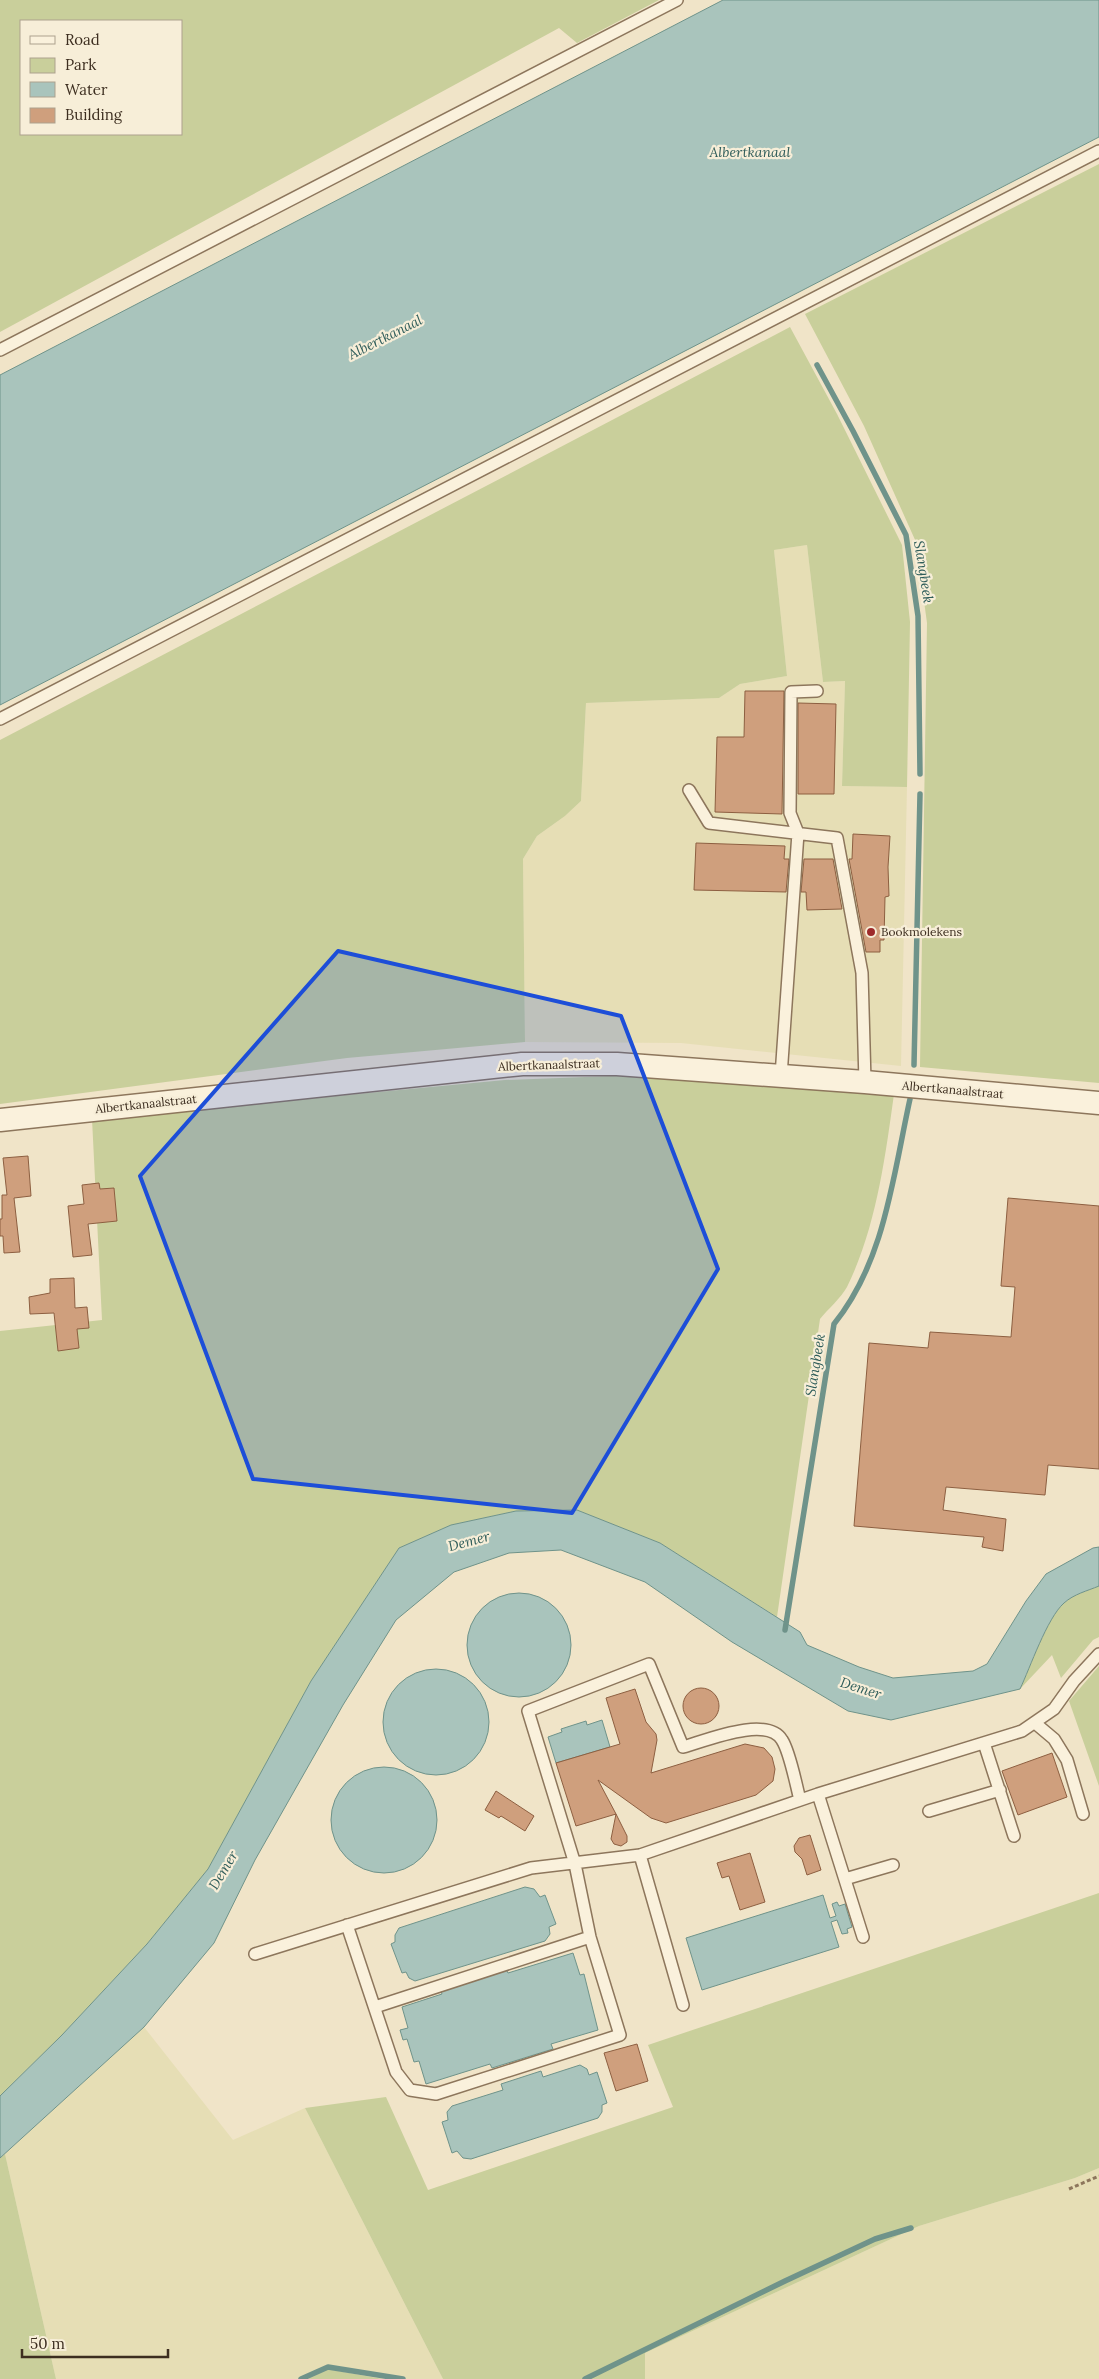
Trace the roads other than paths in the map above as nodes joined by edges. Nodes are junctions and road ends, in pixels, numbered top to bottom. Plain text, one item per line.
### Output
1 (677, 0) edge
2 (1099, 151) edge
3 (0, 350) edge
4 (817, 691) dead end
5 (0, 720) edge
6 (689, 790) dead end
7 (798, 833) junction
8 (781, 1076) junction
9 (865, 1082) junction
10 (1099, 1103) edge
11 (0, 1120) edge
12 (1099, 1654) edge
13 (1035, 1724) junction
14 (984, 1743) junction
15 (1000, 1790) junction
16 (818, 1794) junction
17 (800, 1800) junction
18 (929, 1811) dead end
19 (1083, 1814) dead end
20 (1014, 1836) dead end
21 (640, 1855) junction
22 (575, 1864) junction
23 (893, 1865) dead end
24 (845, 1879) junction
25 (347, 1925) junction
26 (590, 1937) junction
27 (863, 1937) dead end
28 (255, 1954) dead end
29 (683, 2004) dead end
30 (375, 2007) junction

1 - 3 lane
2 - 5 lane
4 - 7 lane
6 - 7 lane
7 - 8 lane
7 - 9 lane
8 - 9 street, Albertkanaalstraat
8 - 11 street, Albertkanaalstraat
9 - 10 street, Albertkanaalstraat
12 - 13 lane
13 - 14 lane
13 - 19 lane
14 - 15 lane
14 - 16 lane
15 - 18 lane
15 - 20 lane
16 - 17 lane
16 - 24 lane
17 - 21 lane
17 - 22 lane
21 - 22 lane
21 - 29 lane
22 - 25 lane
22 - 26 lane
23 - 24 lane
24 - 27 lane
25 - 28 lane
25 - 30 lane
26 - 30 lane
26 - 30 lane

